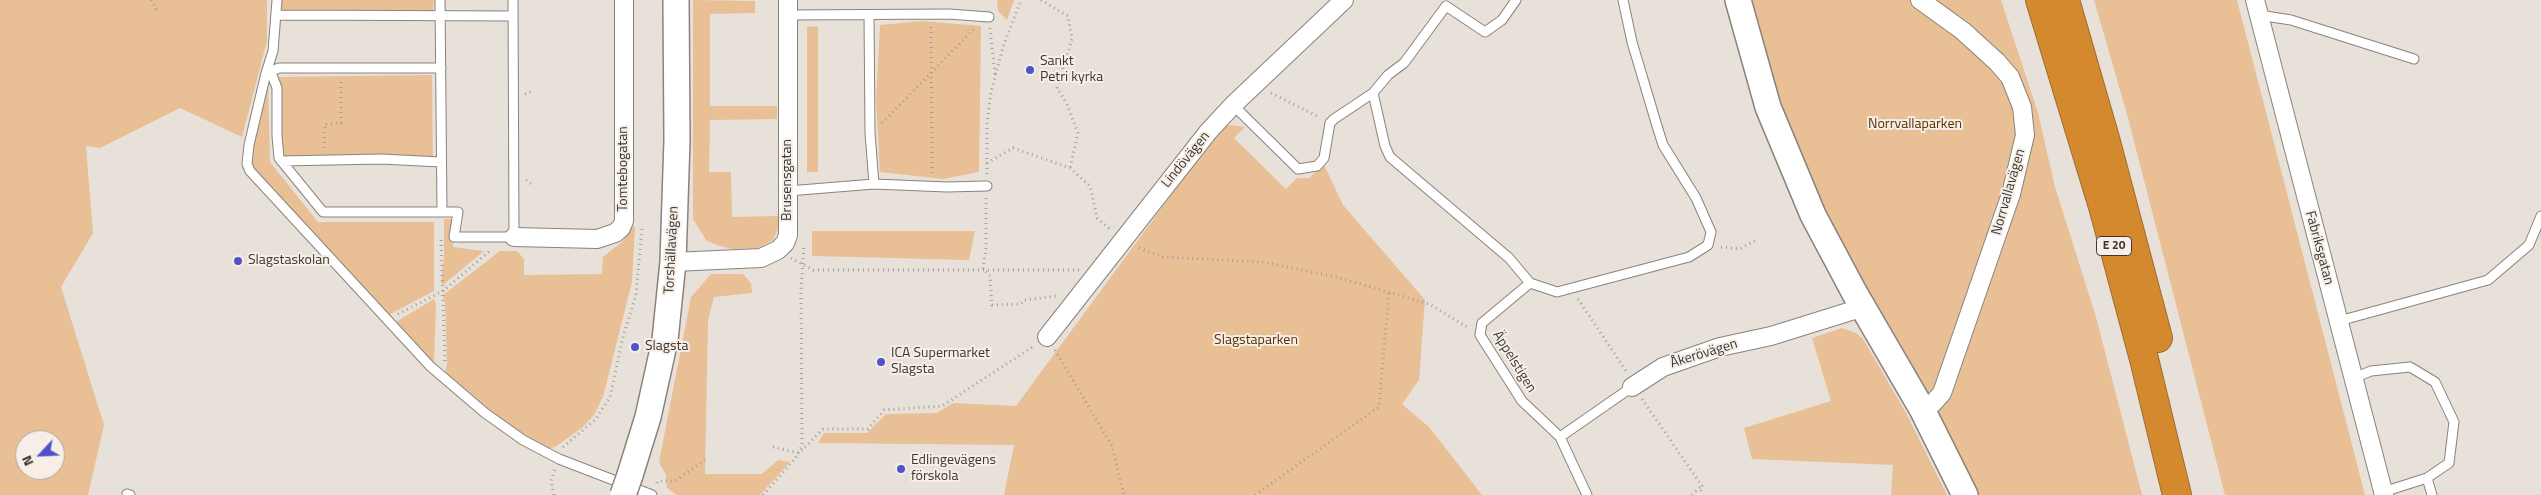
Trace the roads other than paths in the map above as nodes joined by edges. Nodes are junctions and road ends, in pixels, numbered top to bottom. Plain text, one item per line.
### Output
1 (277, 0) edge
2 (440, 0) edge
3 (513, 0) edge
4 (624, 0) edge
5 (676, 0) edge
6 (1344, 0) edge
7 (1516, 0) edge
8 (1624, 0) edge
9 (1738, 0) edge
10 (1920, 0) edge
11 (2040, 0) edge
12 (2065, 0) edge
13 (788, 8) edge
14 (2257, 8) edge
15 (277, 15) junction
16 (869, 15) junction
17 (439, 16) junction
18 (512, 16) junction
19 (989, 17) road end
20 (2414, 58) dead end
21 (442, 68) junction
22 (266, 74) junction
23 (1373, 93) junction
24 (1233, 105) junction
25 (281, 161) junction
26 (441, 162) junction
27 (874, 184) junction
28 (986, 186) road end
29 (788, 191) junction
30 (442, 212) junction
31 (2541, 216) edge
32 (514, 238) junction
33 (673, 262) junction
34 (1530, 283) junction
35 (1864, 307) junction
36 (2339, 321) junction
37 (1047, 337) road end
38 (2354, 378) junction
39 (1632, 387) joint
40 (1922, 409) junction
41 (1560, 437) junction
42 (2427, 478) junction
43 (627, 485) edge
44 (2384, 493) edge
45 (651, 495) edge
46 (1587, 495) edge
47 (1966, 495) edge
48 (2177, 495) edge
49 (2195, 495) edge
50 (2432, 495) edge

1 - 15 lane
2 - 17 lane
3 - 18 lane
4 - 32 street, Tomtebogatan
5 - 33 street, Torshällavägen
6 - 24 street, Lindövägen
7 - 23 lane
8 - 34 lane
9 - 35 street
10 - 40 street, Norrvallavägen
11 - 48 highway, E 20
12 - 49 highway, E 20
13 - 16 lane
13 - 29 street, Brusensgatan
14 - 20 lane
14 - 36 street, Fabriksgatan
15 - 17 lane
15 - 22 lane
16 - 19 lane
16 - 27 lane
17 - 18 lane
17 - 21 lane
18 - 32 lane
21 - 22 lane
21 - 26 lane
22 - 25 lane
22 - 45 lane
23 - 24 lane
23 - 34 lane
24 - 37 street, Lindövägen
25 - 26 lane
25 - 30 lane
26 - 30 lane
27 - 28 lane
27 - 29 lane
29 - 33 street, Brusensgatan
30 - 32 lane
31 - 36 lane
33 - 43 street, Torshällavägen
34 - 41 lane, Äppelstigen
35 - 39 street, Åkerövägen
35 - 40 street
36 - 38 street, Fabriksgatan
38 - 42 lane
38 - 44 street, Fabriksgatan
39 - 41 lane, Åkerövägen
40 - 47 street
41 - 46 lane, Äppelstigen
42 - 44 lane
42 - 50 lane

